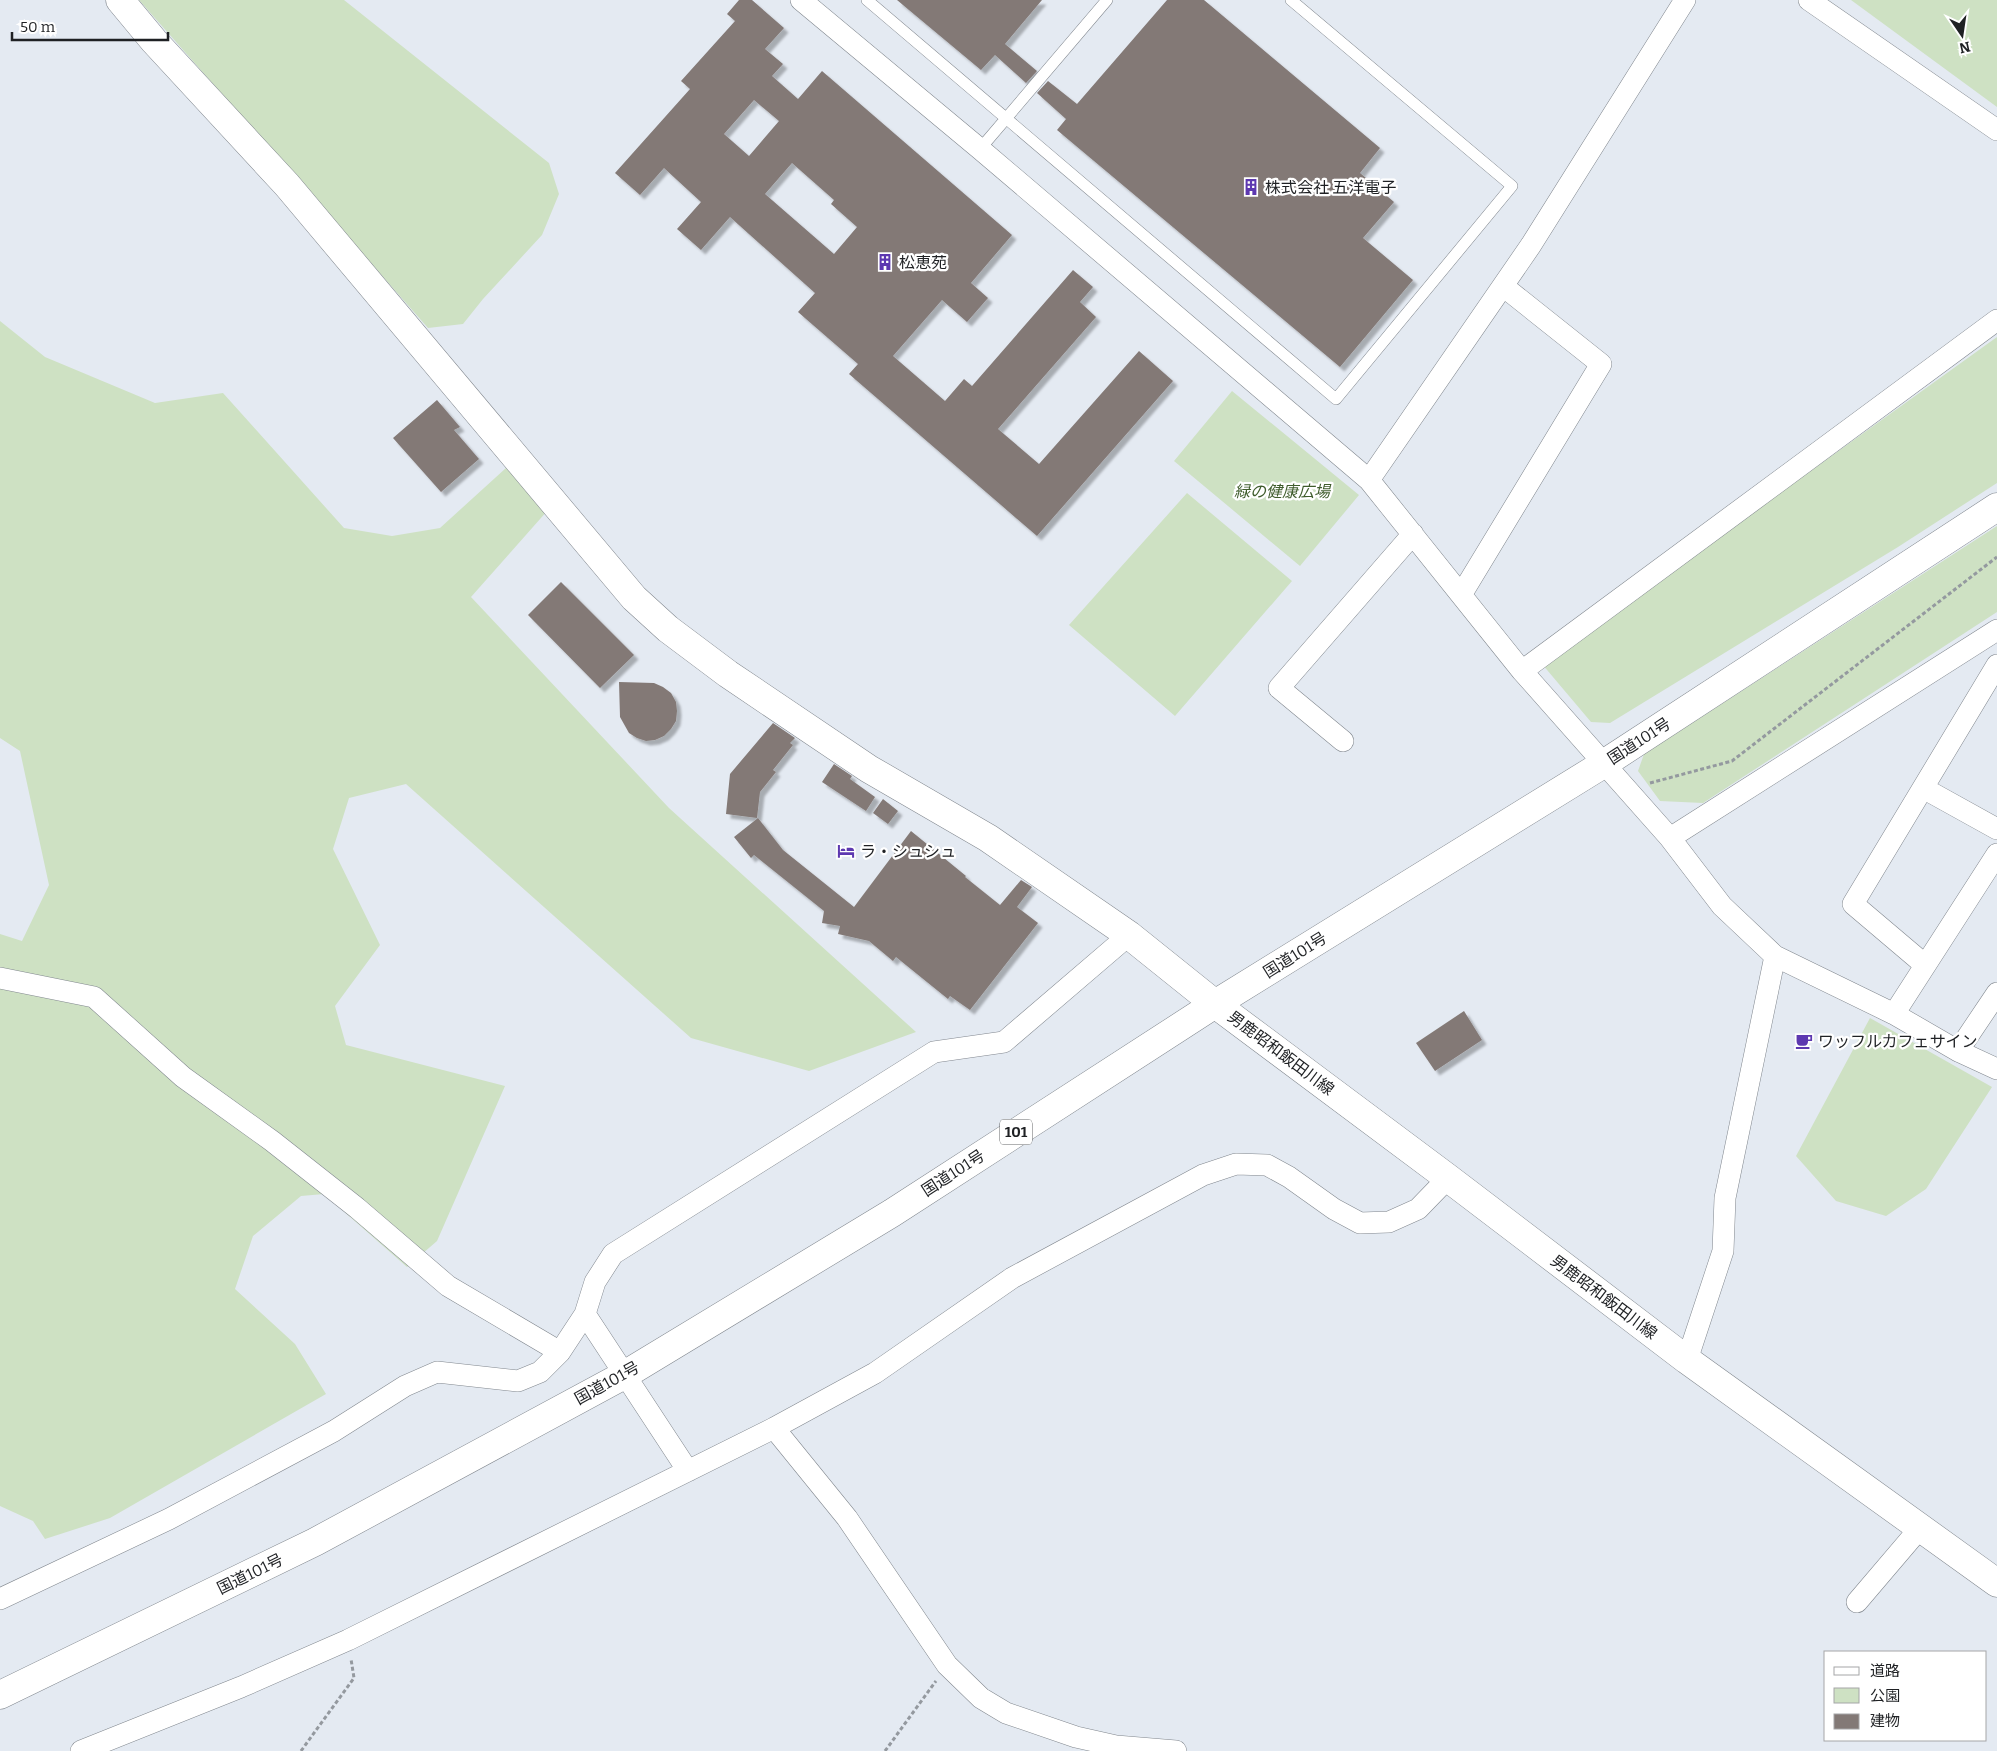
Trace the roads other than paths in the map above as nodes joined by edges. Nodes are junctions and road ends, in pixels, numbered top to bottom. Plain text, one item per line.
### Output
1 (120, 0) edge
2 (801, 0) edge
3 (1107, 0) edge
4 (1291, 0) edge
5 (1684, 0) edge
6 (1809, 0) edge
7 (876, 3) edge
8 (1006, 118) junction
9 (1997, 130) edge
10 (980, 149) junction
11 (1503, 286) junction
12 (1997, 320) edge
13 (1369, 480) junction
14 (1997, 508) edge
15 (1412, 534) junction
16 (1461, 595) junction
17 (1997, 630) edge
18 (1974, 645) junction
19 (1997, 663) edge
20 (1522, 671) junction
21 (1343, 741) dead end
22 (1604, 763) junction
23 (1923, 788) junction
24 (1997, 829) edge
25 (1670, 838) junction
26 (1997, 854) edge
27 (1130, 935) junction
28 (1775, 956) junction
29 (1925, 965) junction
30 (0, 978) edge
31 (1997, 993) edge
32 (1215, 1004) junction
33 (1894, 1014) junction
34 (1958, 1051) junction
35 (1997, 1069) edge
36 (1448, 1178) junction
37 (586, 1314) junction
38 (560, 1352) junction
39 (1687, 1360) junction
40 (626, 1374) junction
41 (774, 1428) junction
42 (688, 1471) junction
43 (1920, 1528) junction
44 (1997, 1583) edge
45 (0, 1599) edge
46 (1857, 1602) dead end
47 (0, 1695) edge
48 (81, 1751) edge
49 (1176, 1751) edge

1 - 27 main road, 男鹿昭和飯田川線
2 - 10 street
3 - 8 lane
4 - 8 lane
5 - 11 street
6 - 9 street
7 - 8 lane
8 - 10 lane
10 - 13 street
11 - 13 street
11 - 16 street
12 - 20 street
13 - 15 street
14 - 22 main road, 国道101号 / 101
15 - 16 street
15 - 21 street
16 - 20 street
17 - 18 street
18 - 19 street
18 - 25 street
19 - 23 street
20 - 22 street
22 - 25 street
22 - 32 main road, 国道101号 / 101
23 - 24 street
23 - 29 street
25 - 28 street
26 - 29 street
27 - 32 main road, 男鹿昭和飯田川線
27 - 37 street
28 - 33 street
28 - 39 street
29 - 33 street
30 - 38 street
31 - 34 street
32 - 36 main road, 男鹿昭和飯田川線
32 - 40 main road, 国道101号 / 101
33 - 34 street
34 - 35 street
36 - 39 main road, 男鹿昭和飯田川線
36 - 41 street
37 - 38 street
37 - 40 street
38 - 45 street
39 - 43 main road, 男鹿昭和飯田川線
40 - 42 street
40 - 47 main road, 国道101号 / 101
41 - 42 street
41 - 49 street
42 - 48 street
43 - 44 main road, 男鹿昭和飯田川線
43 - 46 street

